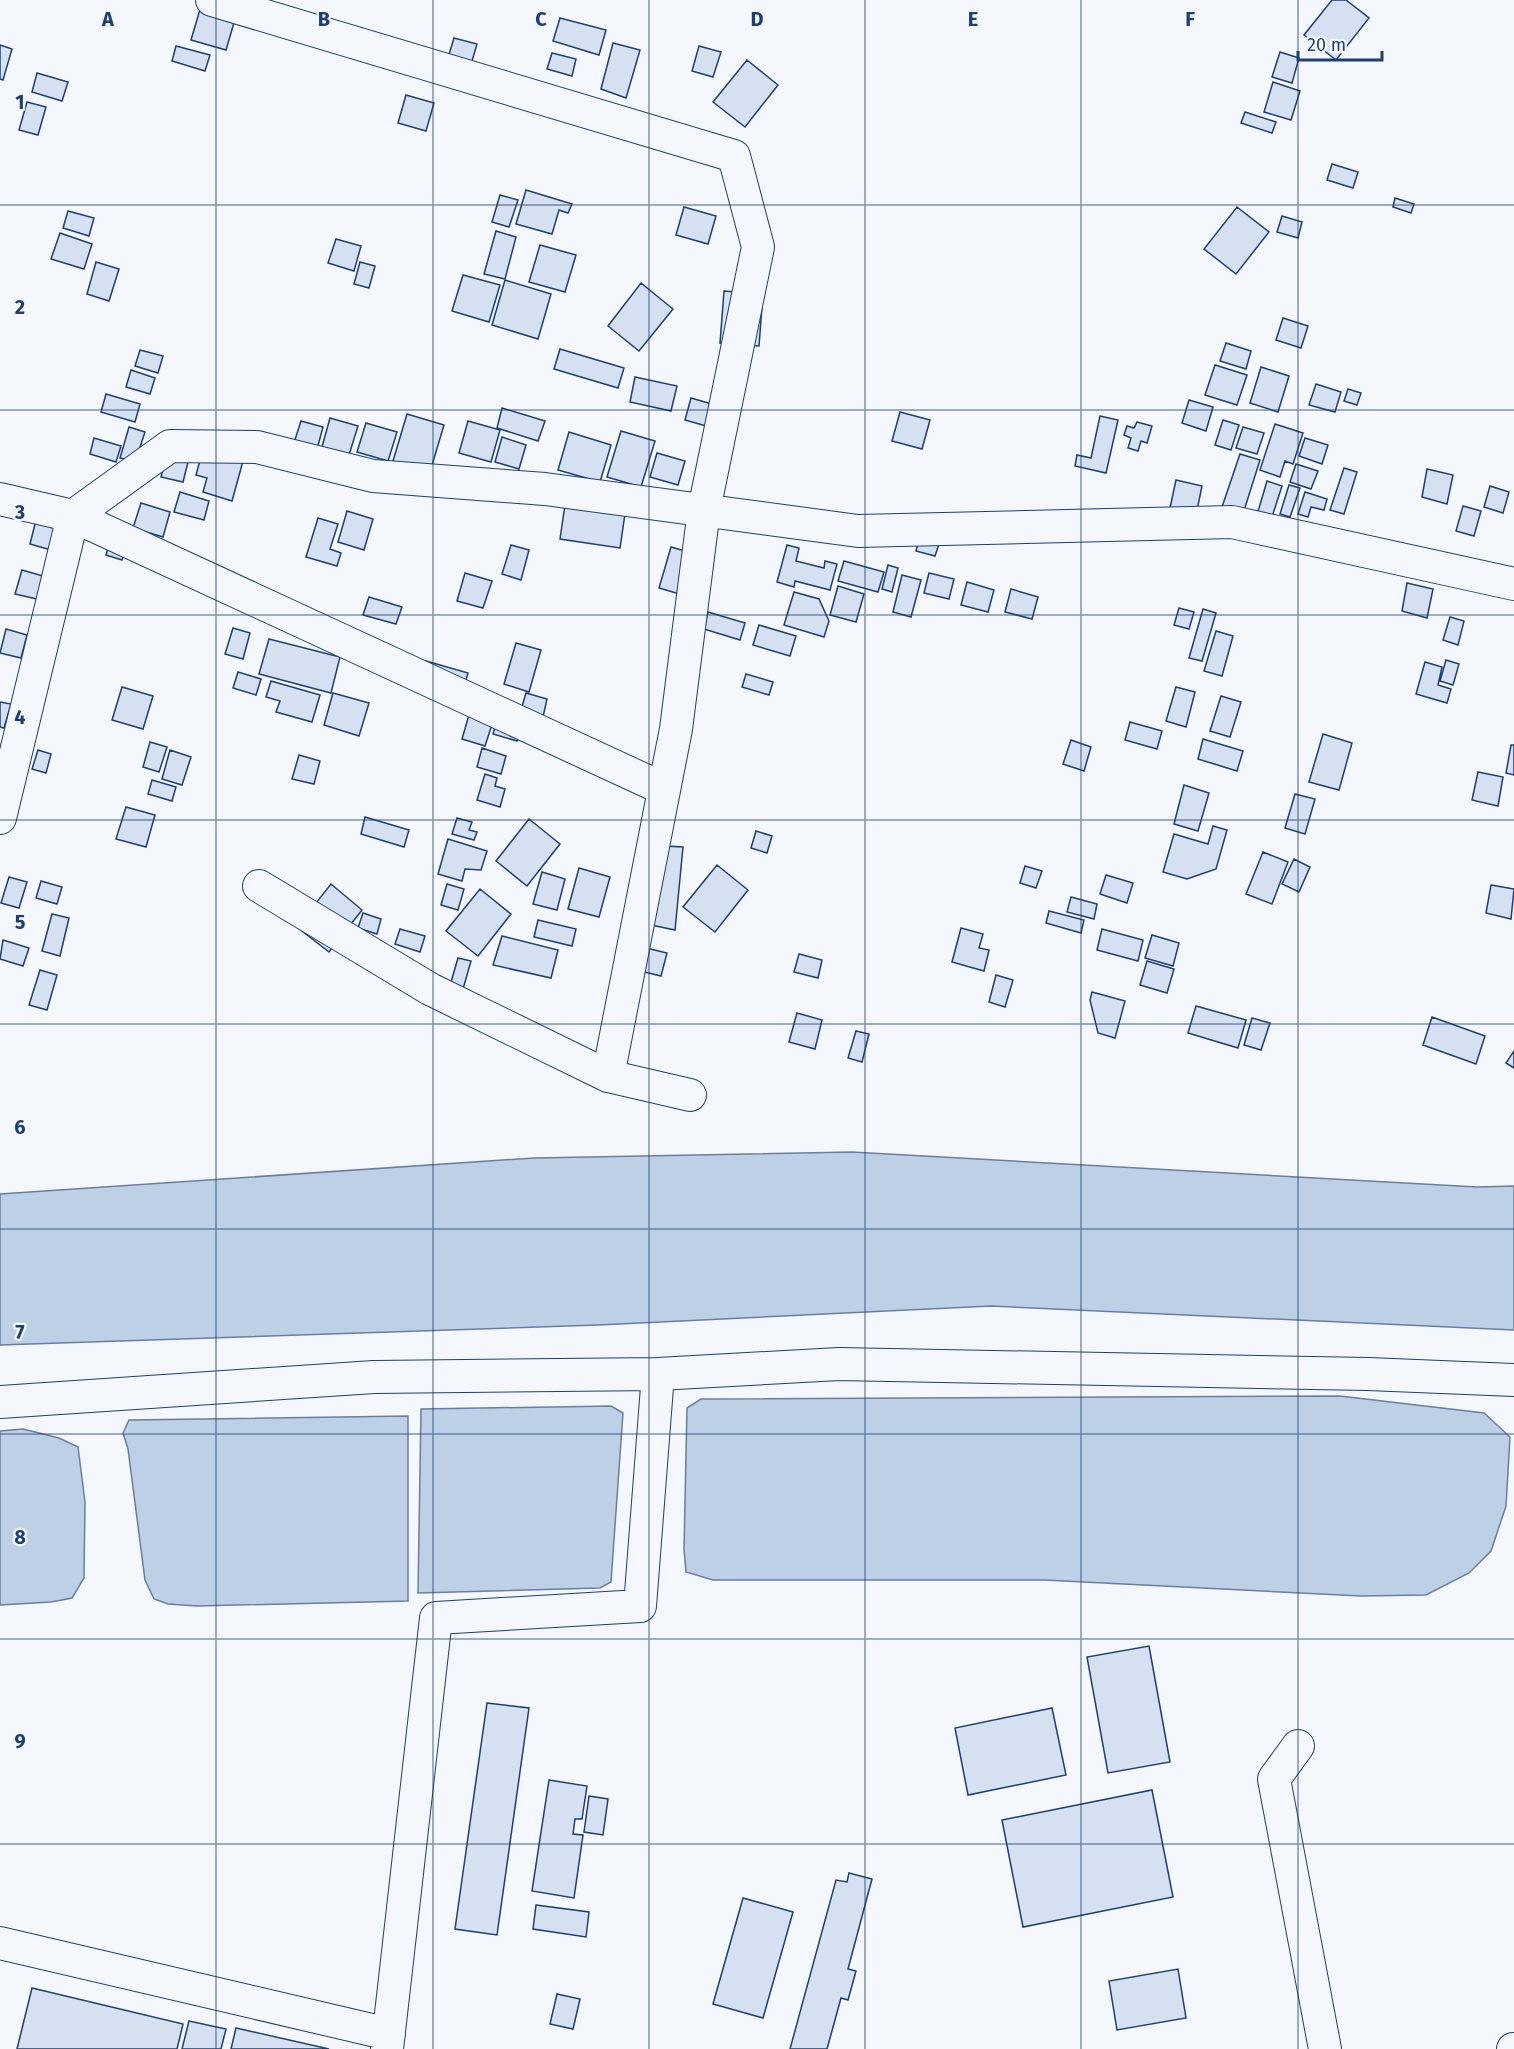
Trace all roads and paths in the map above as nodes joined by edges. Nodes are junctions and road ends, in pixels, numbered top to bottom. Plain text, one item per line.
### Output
1 (212, 0) edge
2 (0, 499) edge
3 (704, 510) junction
4 (73, 516) junction
5 (1514, 584) edge
6 (664, 789) junction
7 (0, 818) edge
8 (259, 886) dead end
9 (608, 1076) junction
10 (690, 1095) dead end
11 (658, 1374) junction
12 (1514, 1380) edge
13 (0, 1402) edge
14 (1298, 1746) dead end
15 (0, 1943) edge
16 (388, 2042) edge
17 (1325, 2049) edge

1 - 3 street
2 - 4 street
3 - 4 street
3 - 5 street
3 - 6 street
4 - 6 street
4 - 7 street
6 - 9 street
8 - 9 street
9 - 10 street
11 - 12 street
11 - 13 street
11 - 16 street
14 - 17 street
15 - 16 street

